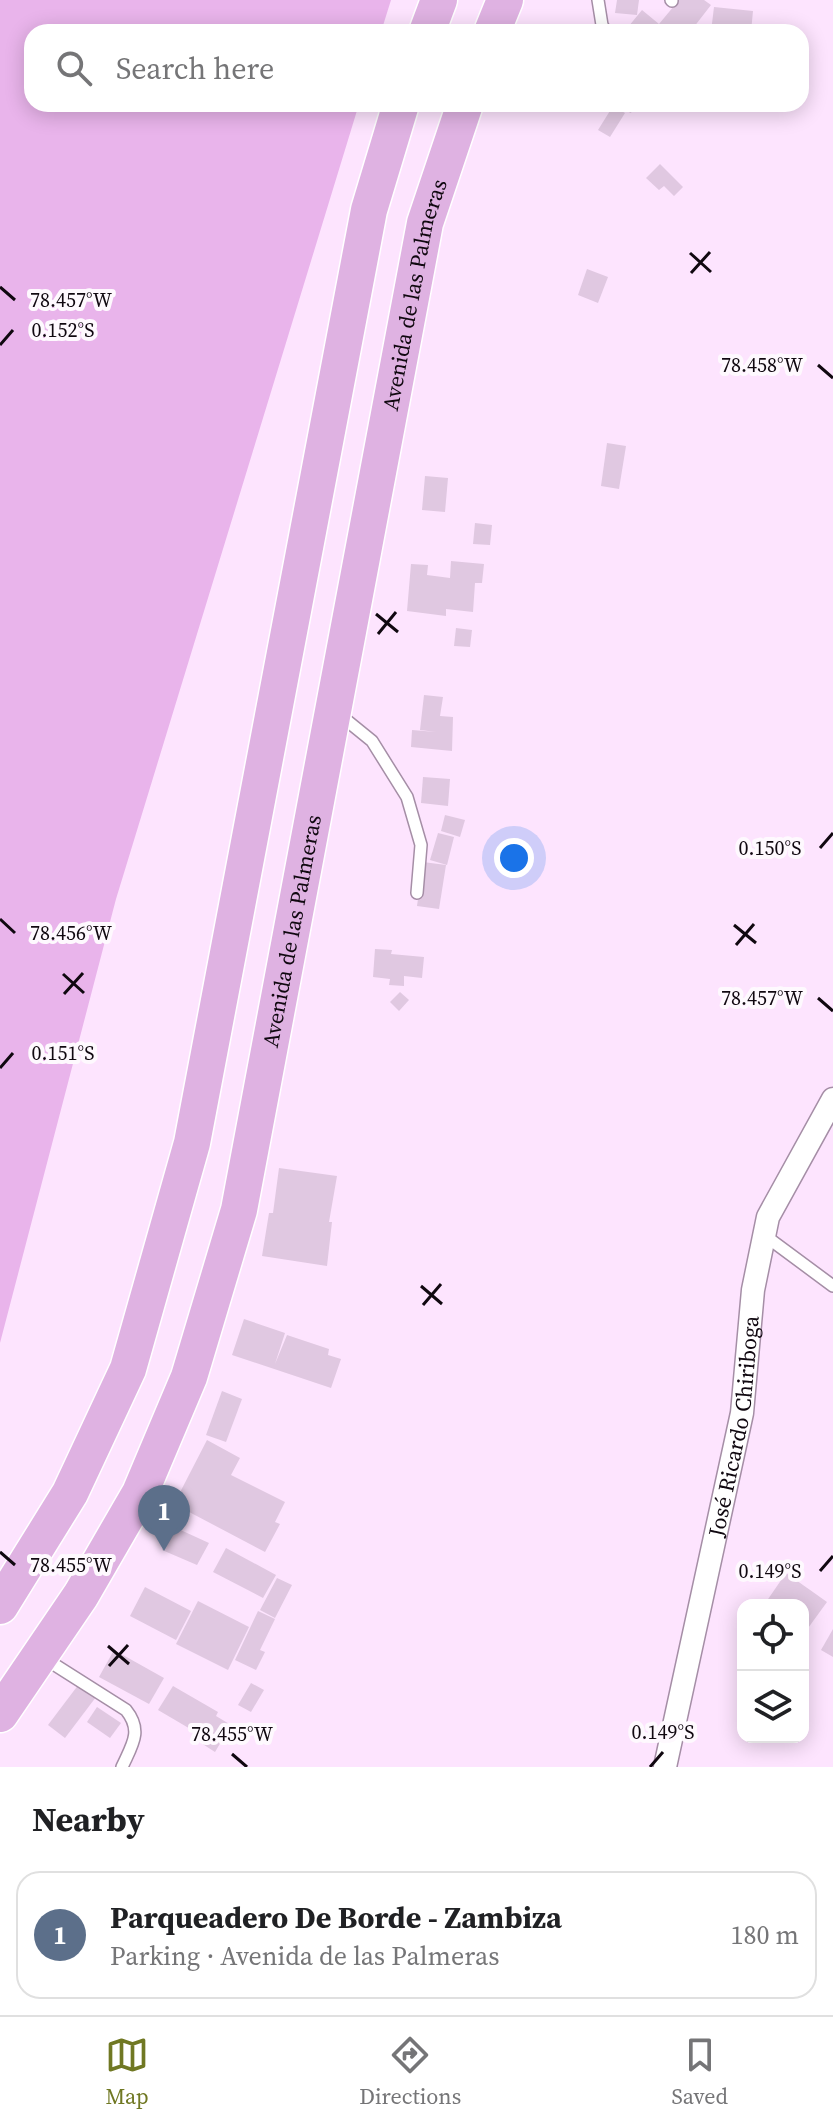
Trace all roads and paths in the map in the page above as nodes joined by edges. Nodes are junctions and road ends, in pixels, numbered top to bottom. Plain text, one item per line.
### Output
1 (439, 0) edge
2 (505, 0) edge
3 (598, 0) edge
4 (430, 24) edge
5 (495, 24) edge
6 (602, 24) edge
7 (399, 112) edge
8 (462, 112) edge
9 (333, 709) junction
10 (417, 893) dead end
11 (833, 1099) edge
12 (764, 1235) junction
13 (833, 1286) edge
14 (0, 1606) edge
15 (40, 1656) junction
16 (0, 1714) edge
17 (122, 1767) edge
18 (665, 1767) edge

1 - 4 main road
2 - 5 main road
3 - 6 lane
7 - 14 main road
8 - 9 main road, Avenida de las Palmeras
9 - 10 lane
9 - 15 main road, Avenida de las Palmeras
11 - 12 street, José Ricardo Chiriboga
12 - 13 lane
12 - 18 street, José Ricardo Chiriboga
15 - 16 main road, Avenida de las Palmeras
15 - 17 lane

